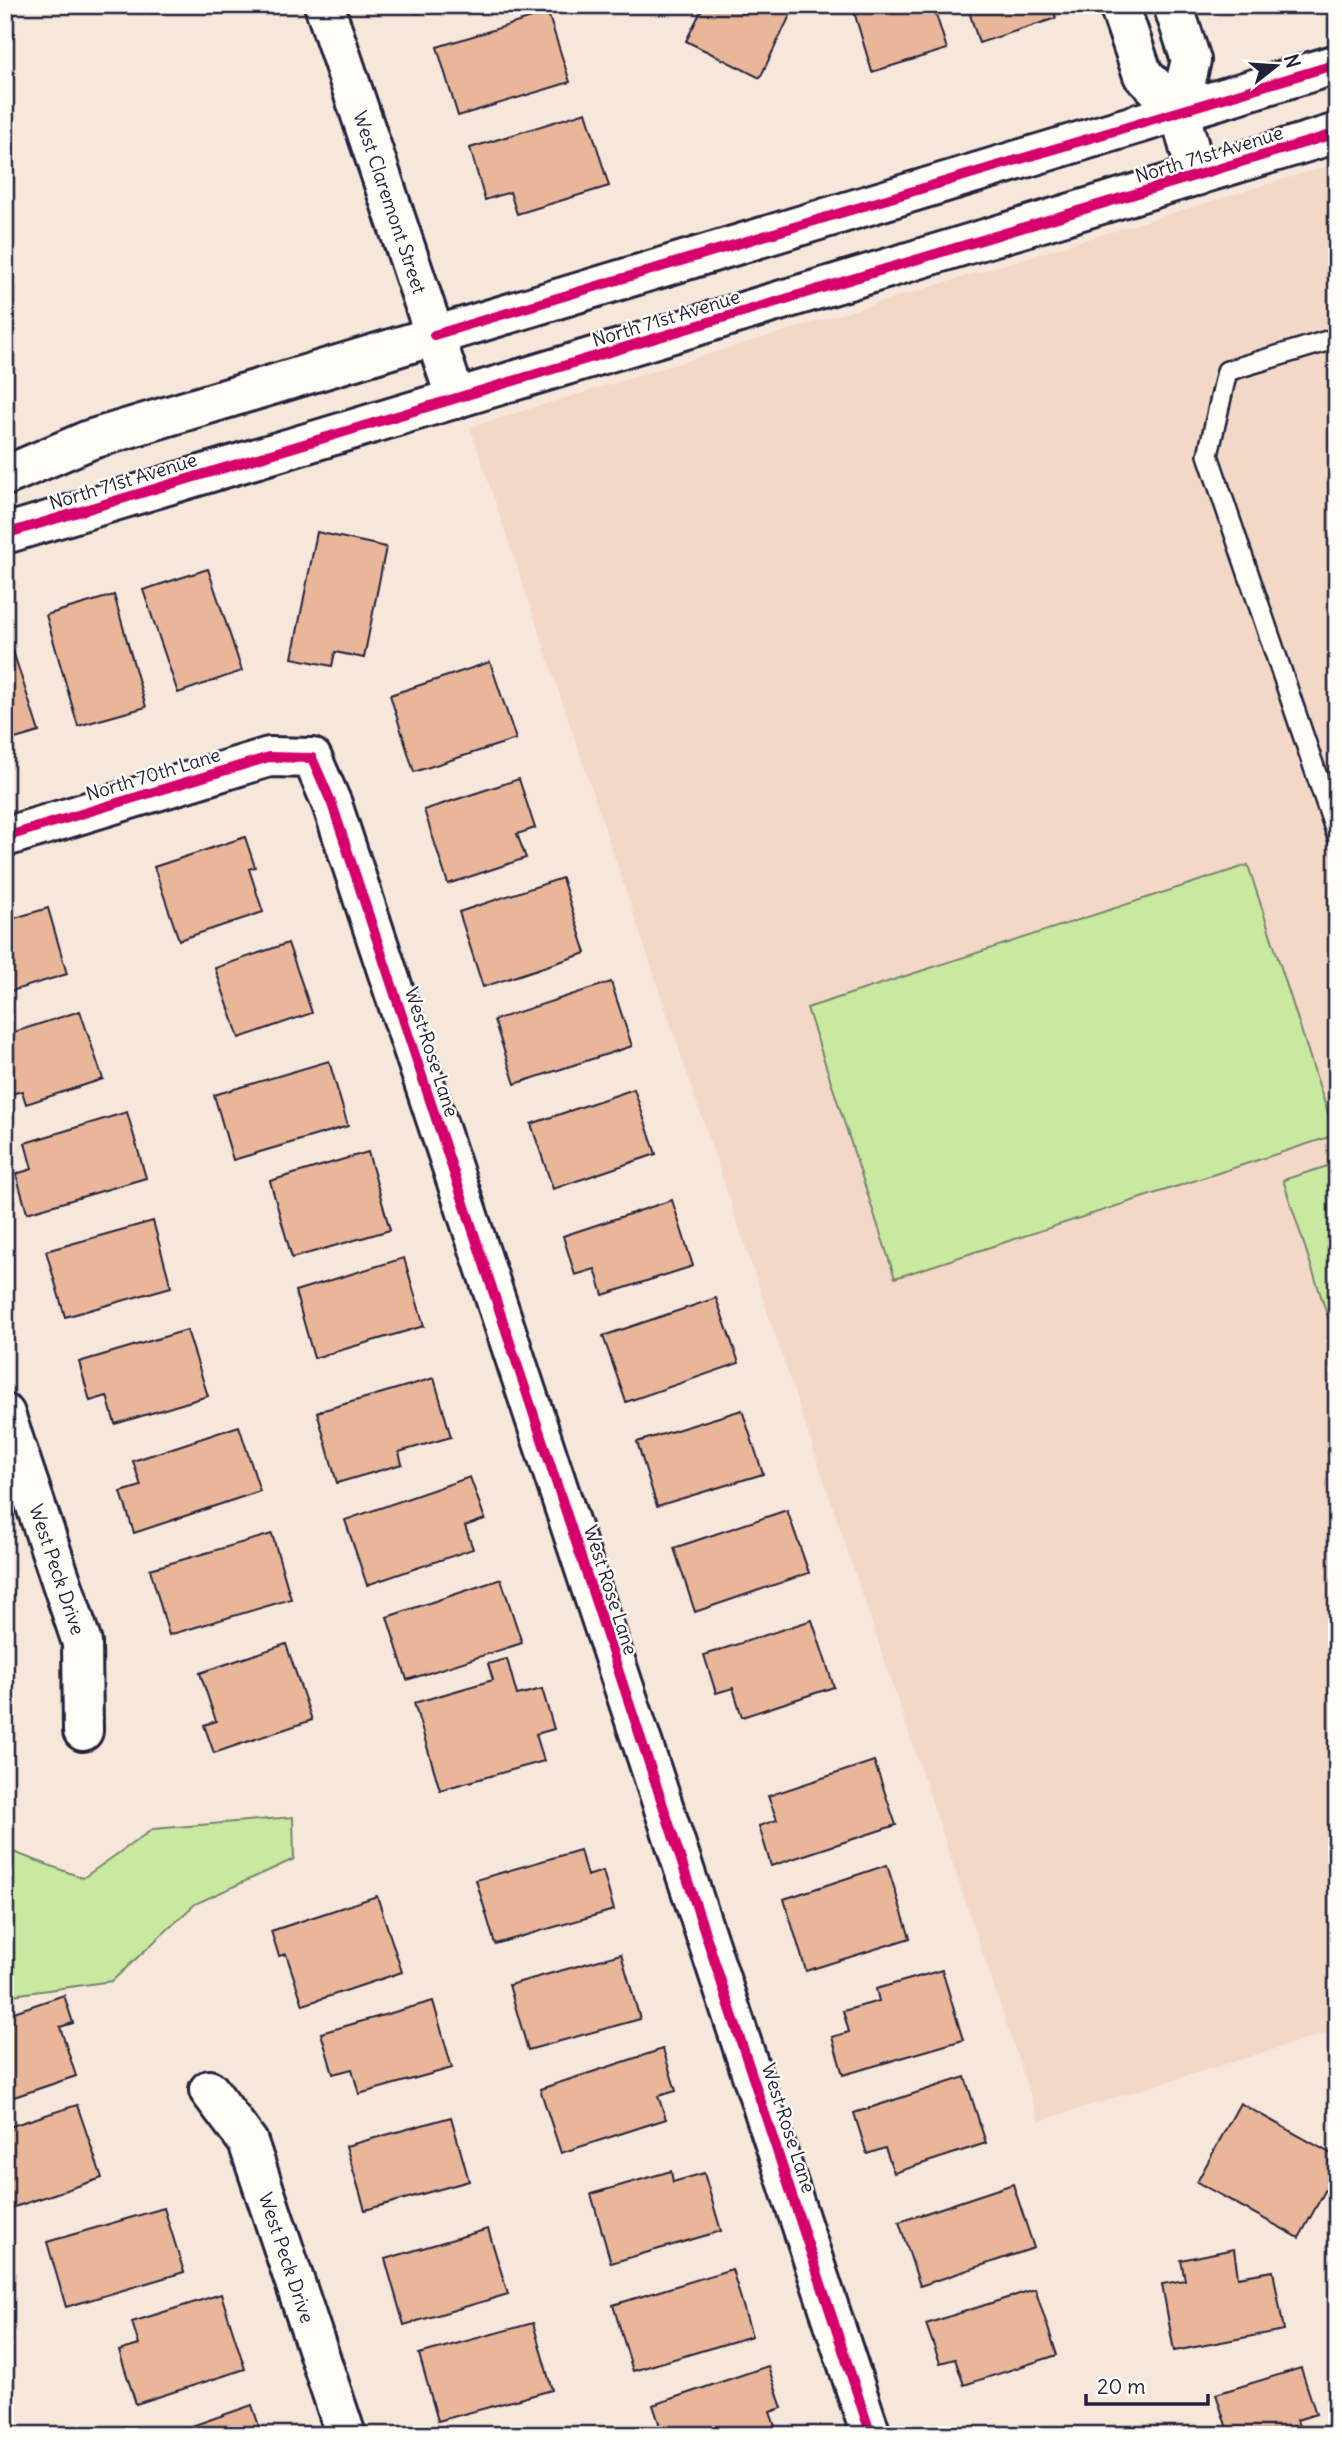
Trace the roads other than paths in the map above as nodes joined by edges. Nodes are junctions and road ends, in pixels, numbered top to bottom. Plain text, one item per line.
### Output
1 (324, 5) edge
2 (1119, 5) edge
3 (1173, 5) edge
4 (1337, 64) edge
5 (1179, 110) junction
6 (1337, 133) edge
7 (1197, 176) junction
8 (434, 335) junction
9 (1337, 338) edge
10 (456, 399) junction
11 (5, 476) edge
12 (5, 534) edge
13 (312, 758) joint
14 (1335, 826) edge
15 (5, 837) edge
16 (5, 1414) edge
17 (82, 1731) dead end
18 (209, 2090) dead end
19 (346, 2435) edge
20 (871, 2435) edge

1 - 8 street, West Claremont Street
2 - 5 street
3 - 5 street
4 - 5 street
5 - 7 street
5 - 8 street
6 - 7 street, North 71st Avenue
7 - 10 street, North 71st Avenue
8 - 10 street, West Claremont Street
8 - 11 street
9 - 14 lane
10 - 12 street, North 71st Avenue
13 - 15 street, North 70th Lane
13 - 20 street, West Rose Lane
16 - 17 street, West Peck Drive
18 - 19 street, West Peck Drive

